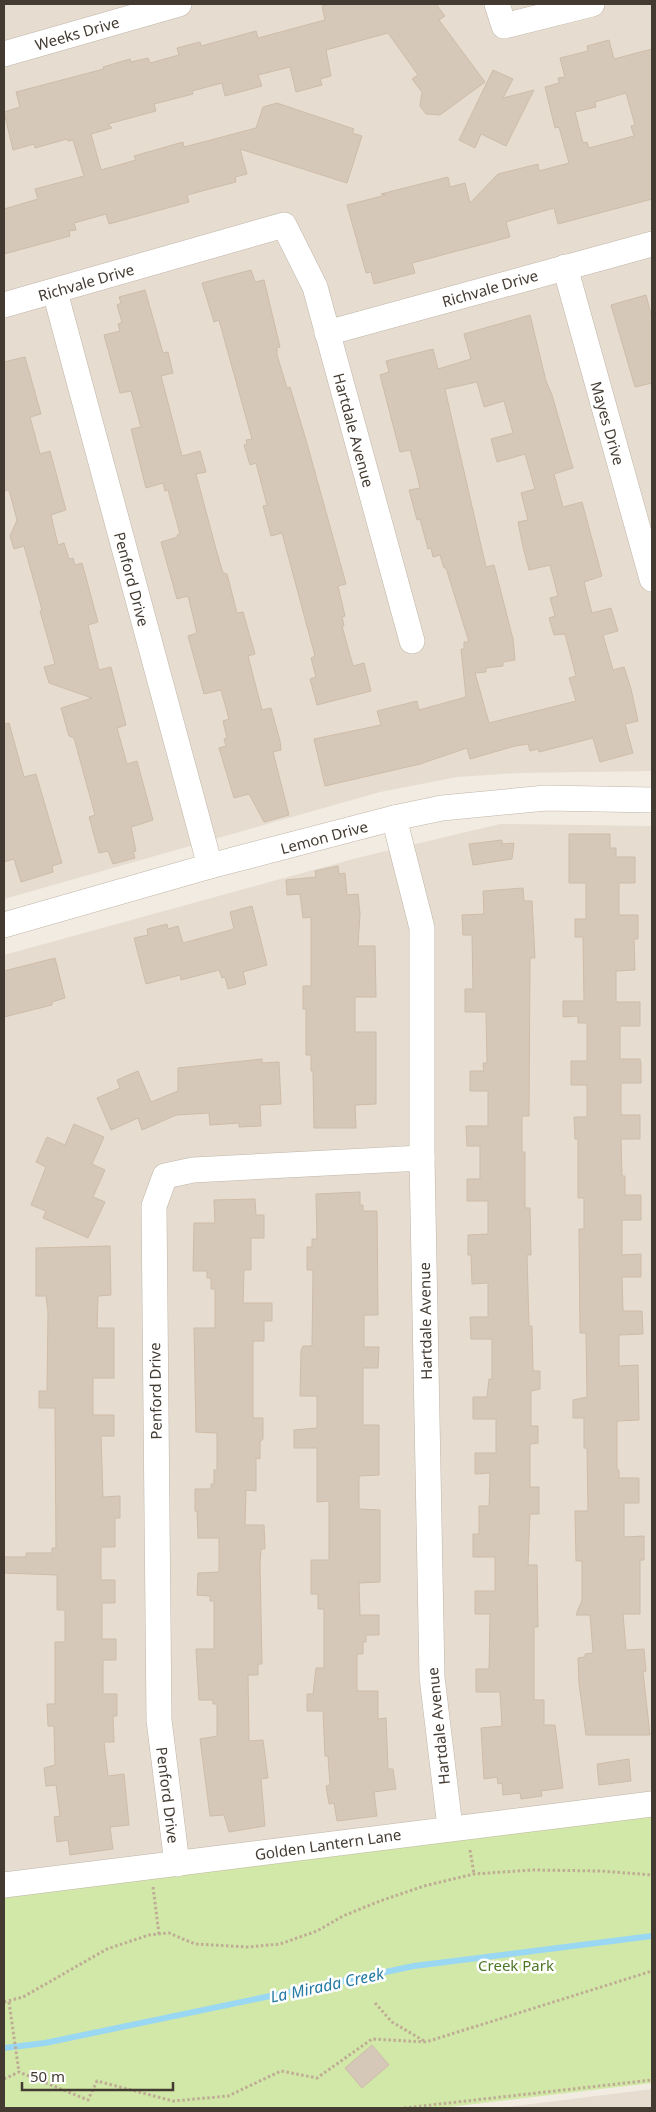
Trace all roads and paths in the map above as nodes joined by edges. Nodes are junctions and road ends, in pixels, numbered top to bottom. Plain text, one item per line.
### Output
1 (179, 4) edge
2 (592, 4) edge
3 (501, 15) edge
4 (4, 54) edge
5 (284, 225) joint
6 (652, 244) edge
7 (565, 267) junction
8 (55, 292) junction
9 (4, 305) edge
10 (327, 333) junction
11 (652, 579) edge
12 (412, 641) dead end
13 (652, 800) edge
14 (394, 818) junction
15 (210, 866) junction
16 (4, 925) edge
17 (422, 1158) junction
18 (652, 1804) edge
19 (450, 1827) junction
20 (469, 1844) dead end
21 (177, 1864) junction
22 (474, 1874) junction
23 (652, 1875) edge
24 (4, 1884) edge
25 (152, 1884) dead end
26 (159, 1934) junction
27 (652, 1971) edge
28 (4, 2002) edge
29 (9, 2002) junction
30 (375, 2004) dead end
31 (426, 2042) junction
32 (19, 2072) junction
33 (4, 2079) edge
34 (652, 2080) edge
35 (404, 2108) edge

1 - 4 street, Weeks Drive
2 - 3 street
5 - 8 street, Richvale Drive
5 - 10 street, Hartdale Avenue
6 - 7 street, Richvale Drive
7 - 10 street, Richvale Drive
7 - 11 street, Mayes Drive
8 - 9 street, Richvale Drive
8 - 15 street, Penford Drive
10 - 12 street, Hartdale Avenue
13 - 14 street, Lemon Drive
14 - 15 street, Lemon Drive
14 - 17 street, Hartdale Avenue
15 - 16 street, Lemon Drive
17 - 19 street, Hartdale Avenue
17 - 21 street, Penford Drive
18 - 19 street, Golden Lantern Lane
19 - 21 street, Golden Lantern Lane
20 - 22 path
21 - 24 street, Golden Lantern Lane
22 - 23 path
22 - 26 path
25 - 26 path
26 - 29 path
27 - 31 path
28 - 29 path
29 - 32 path
30 - 31 path
31 - 32 path
32 - 33 path
34 - 35 path

